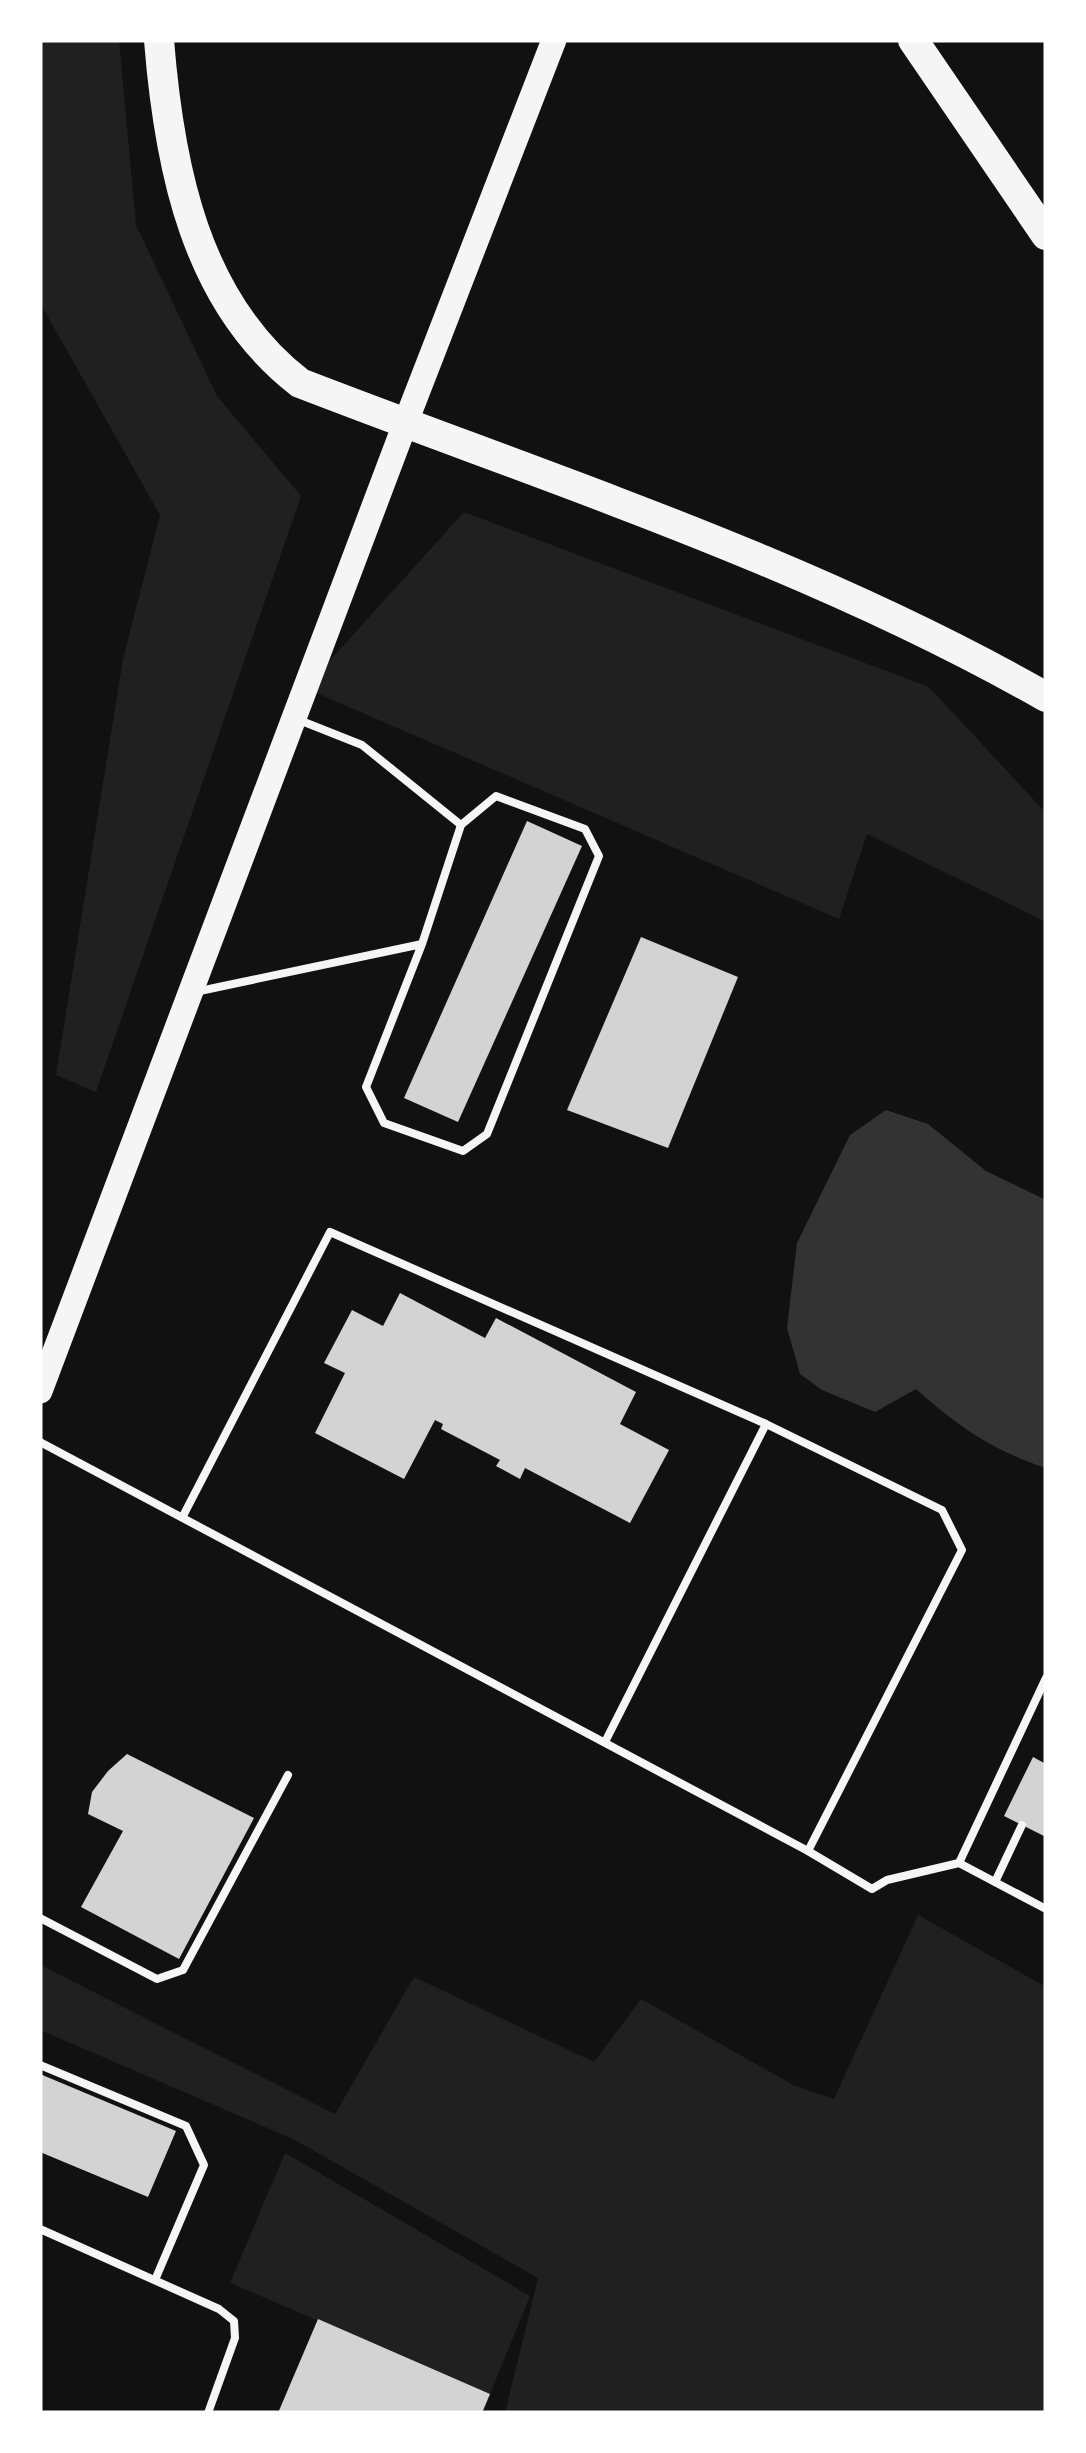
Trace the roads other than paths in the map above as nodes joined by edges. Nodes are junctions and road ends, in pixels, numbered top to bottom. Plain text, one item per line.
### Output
1 (159, 40) edge
2 (554, 40) edge
3 (912, 40) edge
4 (1046, 235) edge
5 (405, 424) junction
6 (1046, 697) edge
7 (294, 718) junction
8 (461, 825) junction
9 (422, 944) junction
10 (190, 993) junction
11 (40, 1391) edge
12 (766, 1424) junction
13 (40, 1442) edge
14 (182, 1516) junction
15 (1046, 1678) edge
16 (604, 1742) junction
17 (288, 1774) dead end
18 (1022, 1825) dead end
19 (808, 1851) junction
20 (959, 1863) junction
21 (996, 1882) junction
22 (1046, 1909) edge
23 (40, 1918) edge
24 (40, 2065) edge
25 (40, 2229) edge
26 (155, 2280) junction
27 (208, 2413) edge

1 - 5 highway
2 - 5 main road
3 - 4 highway
5 - 6 highway
5 - 7 main road
7 - 8 lane
7 - 10 main road
8 - 9 lane
8 - 9 lane
9 - 10 lane
10 - 11 main road
12 - 14 lane
12 - 16 lane
12 - 19 lane
13 - 14 lane
14 - 16 lane
15 - 20 lane
16 - 19 lane
17 - 23 lane
18 - 21 lane
19 - 20 lane
20 - 21 lane
21 - 22 lane
24 - 26 lane
25 - 26 lane
26 - 27 lane

